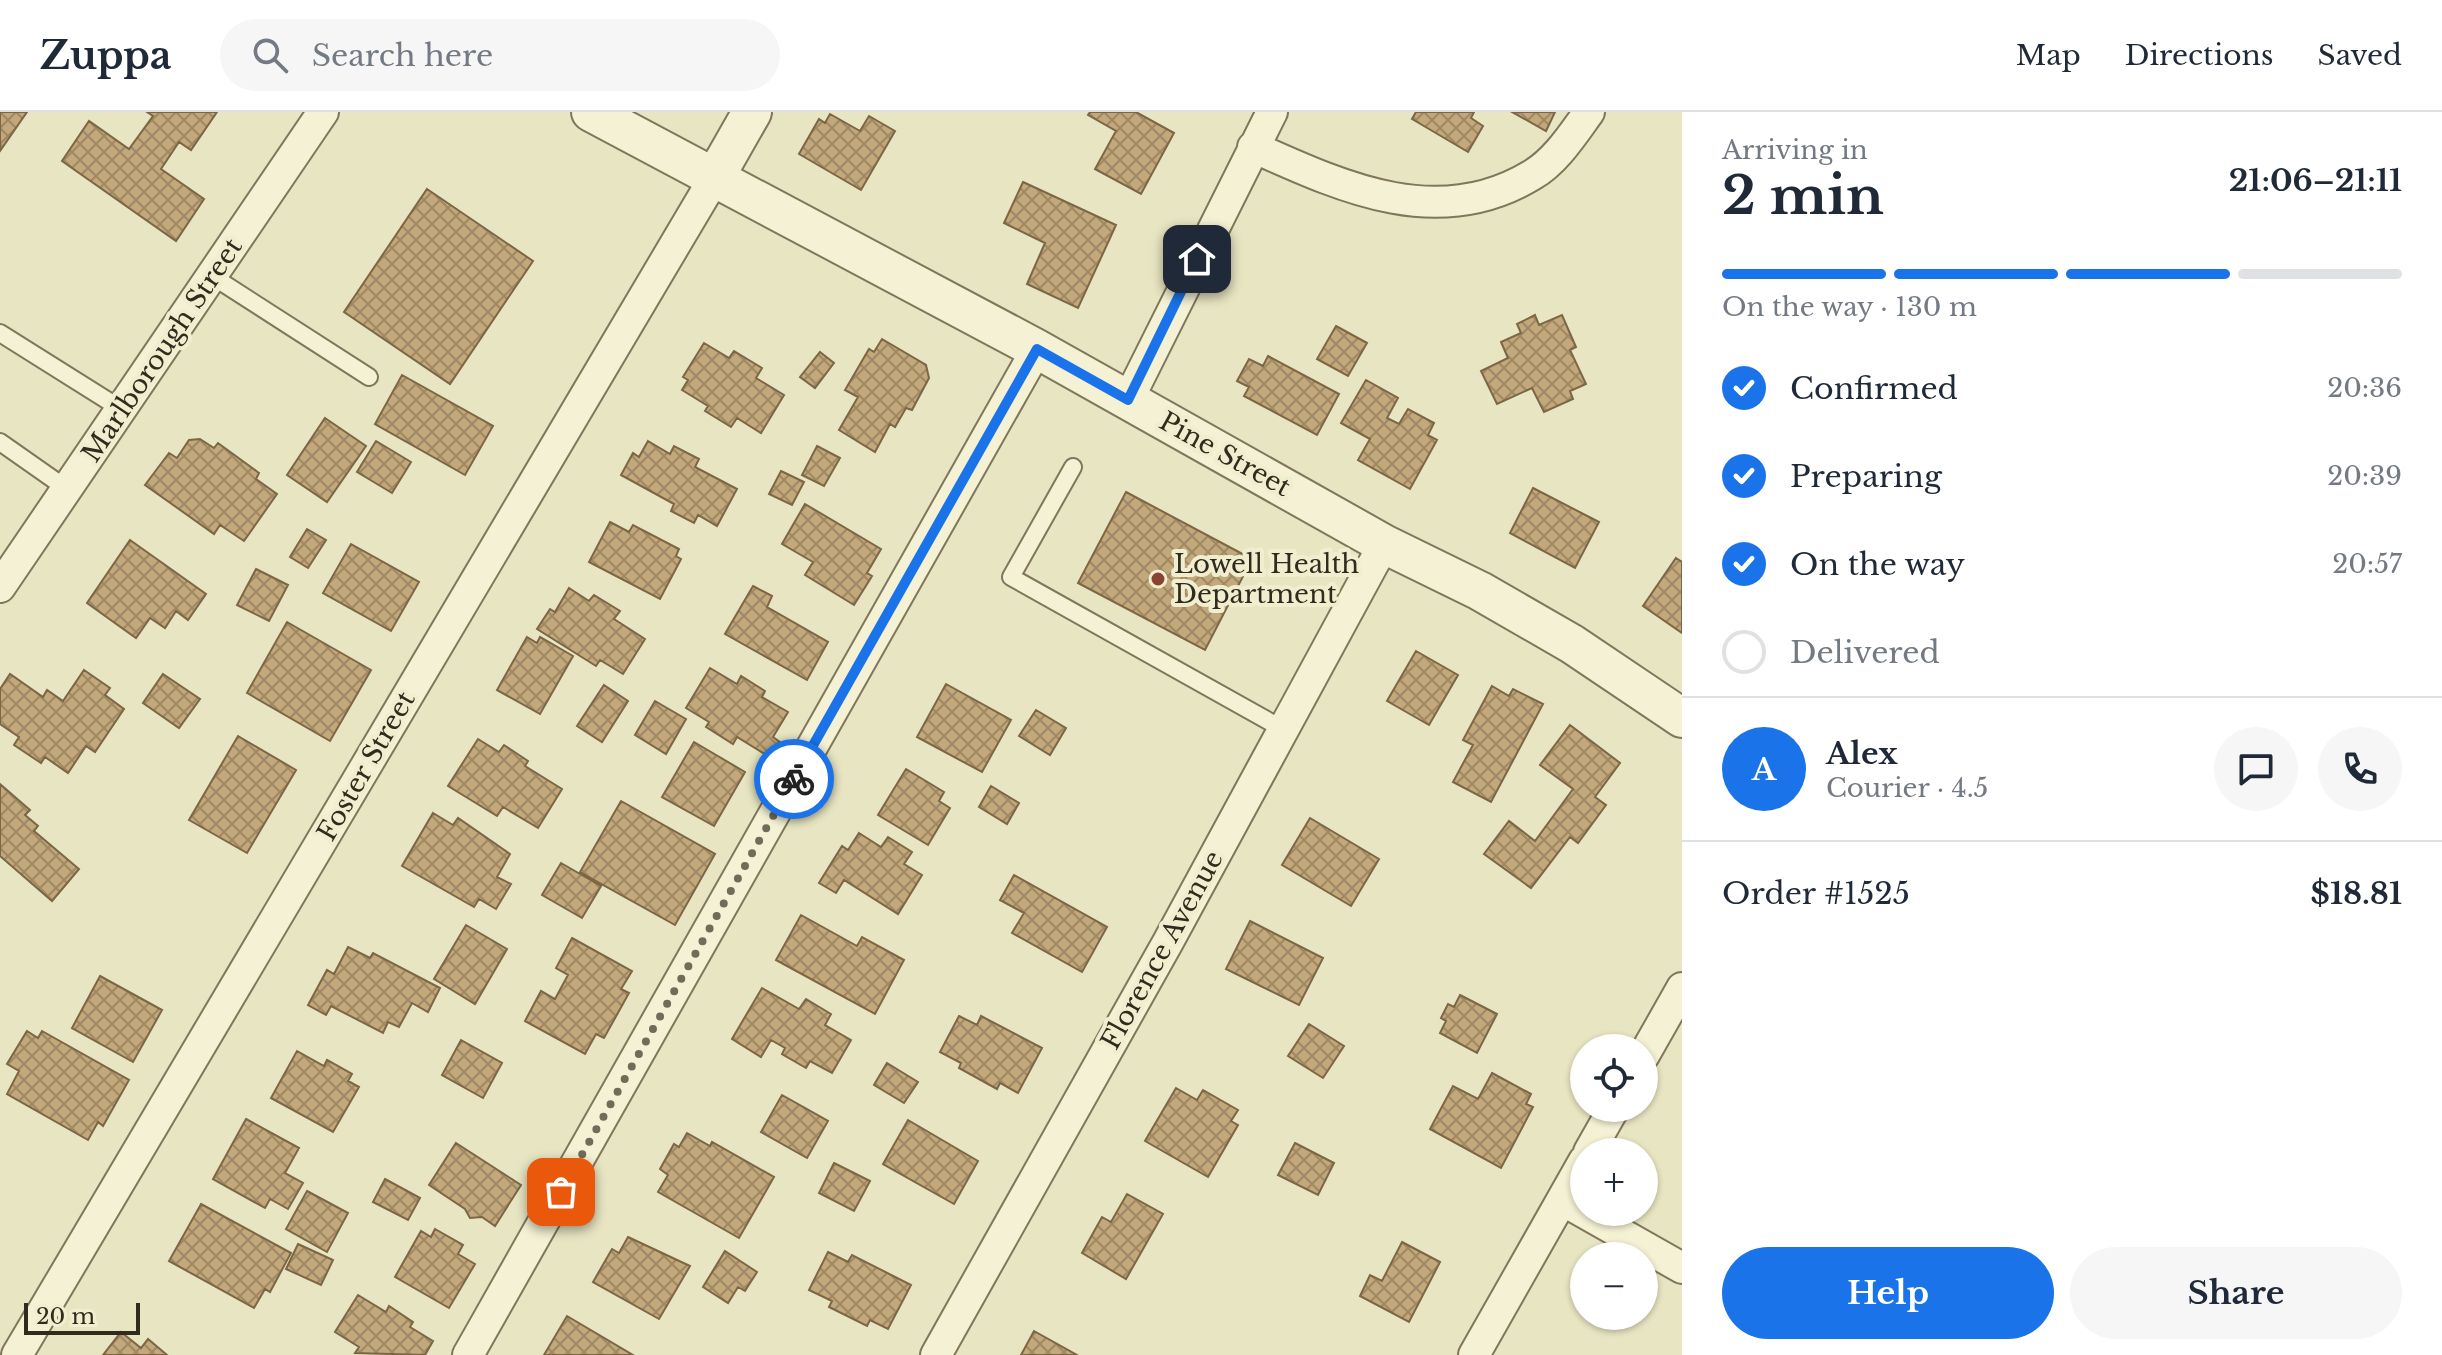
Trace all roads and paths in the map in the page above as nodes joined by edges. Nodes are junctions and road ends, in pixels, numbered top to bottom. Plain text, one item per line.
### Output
1 (323, 112) edge
2 (591, 112) edge
3 (752, 112) edge
4 (1272, 112) edge
5 (1589, 112) edge
6 (1253, 147) junction
7 (715, 177) junction
8 (212, 276) junction
9 (0, 333) edge
10 (1037, 349) junction
11 (369, 377) dead end
12 (1128, 400) junction
13 (121, 409) junction
14 (0, 442) edge
15 (1073, 467) dead end
16 (67, 489) junction
17 (1384, 544) junction
18 (0, 587) edge
19 (1682, 718) edge
20 (1281, 728) junction
21 (1682, 988) edge
22 (1656, 1034) edge
23 (1570, 1186) edge
24 (1562, 1200) junction
25 (1682, 1268) edge
26 (17, 1355) edge
27 (468, 1355) edge
28 (936, 1355) edge
29 (1474, 1355) edge

1 - 8 street, Marlborough Street
2 - 7 street, Pine Street
3 - 7 street
4 - 6 street
5 - 6 street
6 - 12 street
7 - 10 street, Pine Street
7 - 26 street, Foster Street
8 - 11 lane
8 - 13 street, Marlborough Street
9 - 13 lane
10 - 12 street, Pine Street
10 - 27 street
12 - 17 street, Pine Street
13 - 16 street, Marlborough Street
14 - 16 lane
15 - 20 lane
16 - 18 street, Marlborough Street
17 - 19 street, Pine Street
17 - 20 street, Florence Avenue
20 - 28 street, Florence Avenue
21 - 22 street
23 - 24 street
24 - 25 street
24 - 29 street

